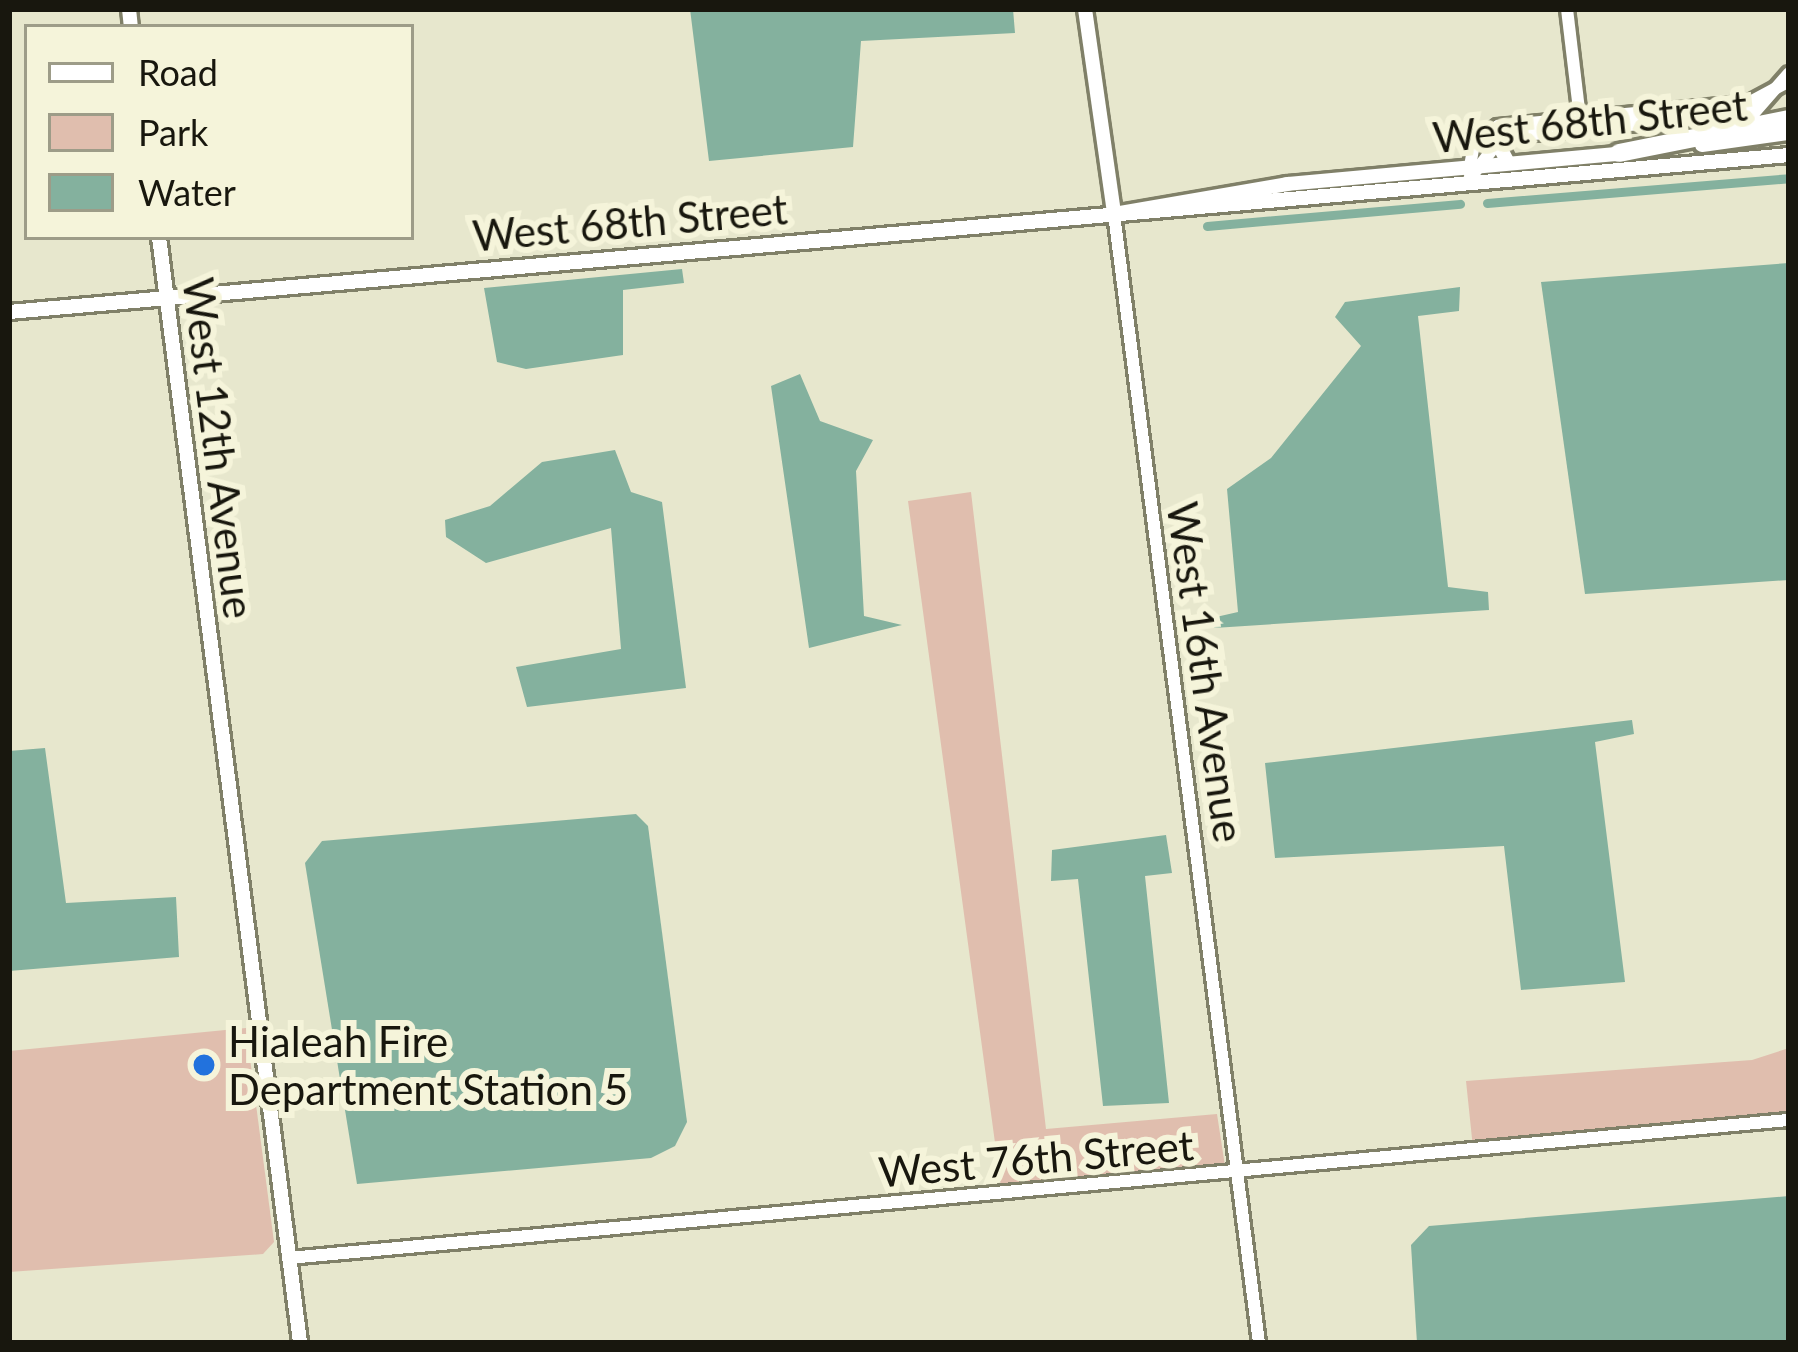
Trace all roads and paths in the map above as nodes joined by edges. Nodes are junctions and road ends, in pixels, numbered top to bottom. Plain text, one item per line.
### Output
1 (1085, 9) edge
2 (1567, 9) edge
3 (1787, 78) edge
4 (1580, 118) junction
5 (1789, 119) edge
6 (1564, 131) junction
7 (1789, 134) edge
8 (1488, 136) junction
9 (1618, 153) junction
10 (1789, 155) edge
11 (1508, 163) junction
12 (1472, 171) junction
13 (1114, 214) junction
14 (159, 240) edge
15 (166, 297) junction
16 (9, 311) edge
17 (1789, 1120) edge
18 (1238, 1174) junction
19 (289, 1258) junction
20 (300, 1343) edge
21 (1259, 1343) edge

1 - 13 main road, West 16th Avenue
2 - 4 street
3 - 4 street
3 - 6 street
4 - 6 street
4 - 8 street
5 - 9 highway
6 - 8 street
7 - 9 main road, West 68th Street
8 - 11 main road
8 - 12 street
9 - 11 main road, West 68th Street
10 - 12 main road, West 68th Street
11 - 12 main road, West 68th Street
12 - 13 main road, West 68th Street
13 - 15 main road, West 68th Street
13 - 18 street, West 16th Avenue
14 - 15 main road, West 12th Avenue
15 - 16 main road, West 68th Street
15 - 19 main road, West 12th Avenue
17 - 18 street, West 76th Street
18 - 19 street, West 76th Street
18 - 21 street, West 16th Avenue
19 - 20 main road, West 12th Avenue

